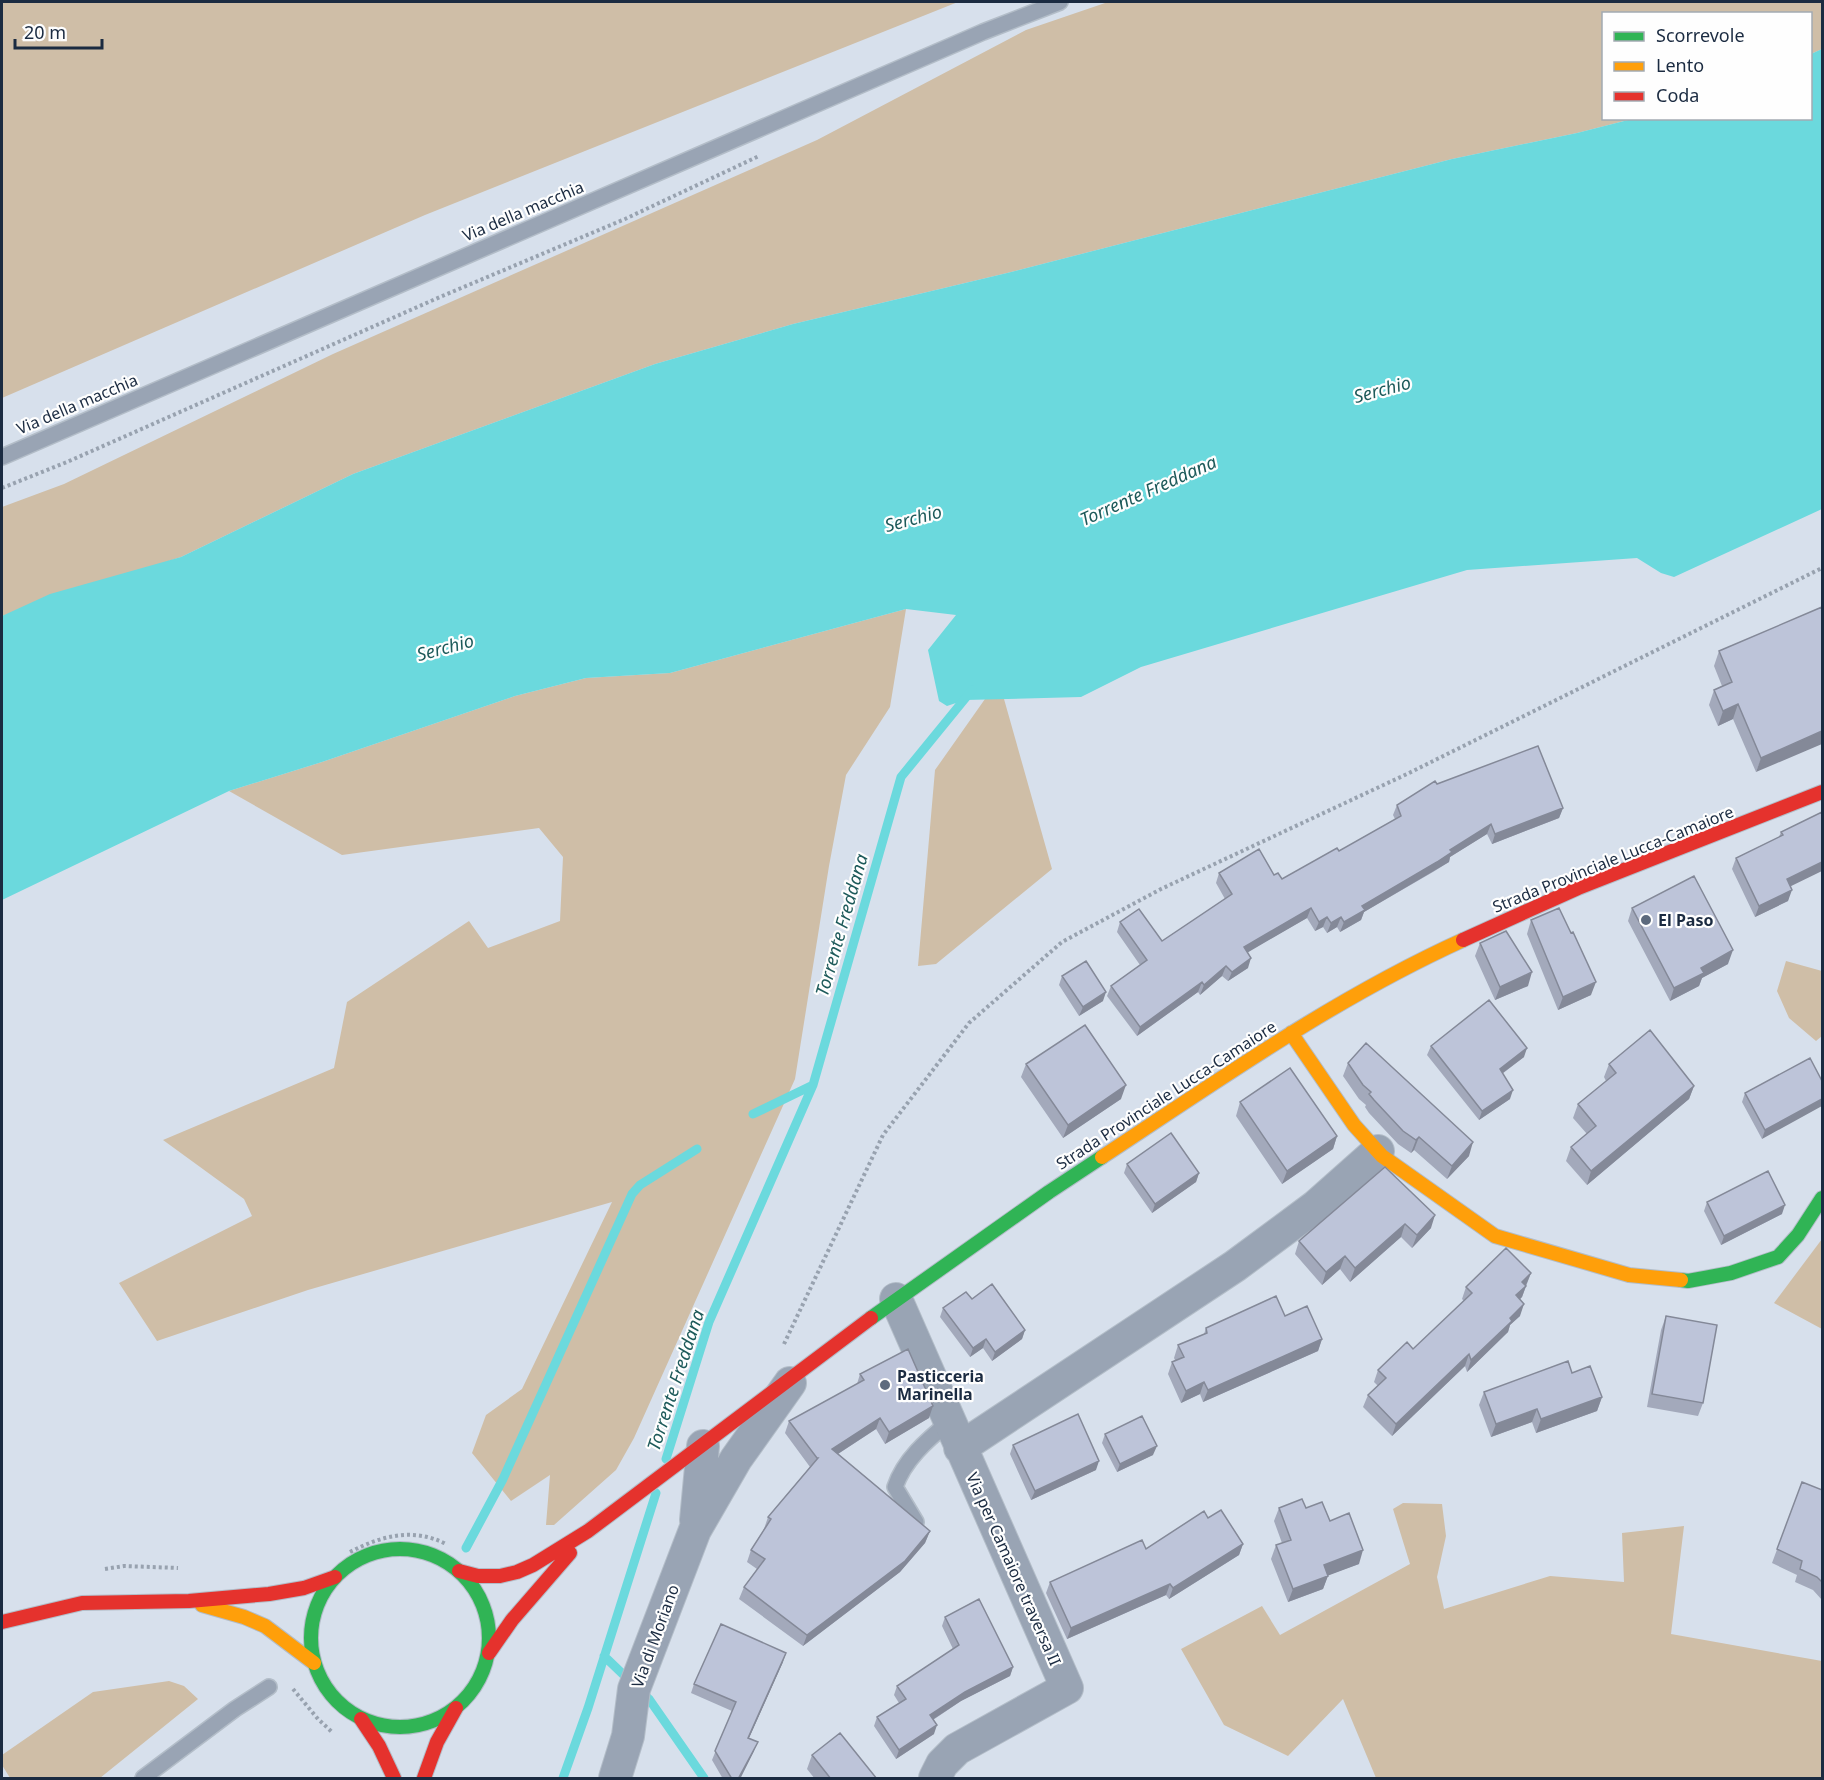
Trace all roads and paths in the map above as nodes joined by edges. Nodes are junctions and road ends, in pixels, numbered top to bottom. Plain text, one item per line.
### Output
1 (1060, 2) edge
2 (625, 219) dead end
3 (2, 457) edge
4 (2, 488) edge
5 (1822, 568) edge
6 (1822, 792) edge
7 (1291, 1033) junction
8 (1378, 1151) junction
9 (1822, 1198) edge
10 (896, 1299) junction
11 (787, 1364) junction
12 (954, 1435) junction
13 (693, 1452) junction
14 (726, 1477) junction
15 (916, 1522) edge
16 (696, 1523) junction
17 (588, 1531) junction
18 (448, 1545) dead end
19 (343, 1555) dead end
20 (459, 1571) junction
21 (335, 1576) junction
22 (189, 1601) junction
23 (2, 1622) edge
24 (489, 1653) junction
25 (314, 1663) junction
26 (288, 1683) dead end
27 (270, 1687) dead end
28 (456, 1708) junction
29 (361, 1719) junction
30 (339, 1738) dead end
31 (143, 1779) edge
32 (394, 1779) edge
33 (423, 1779) edge
34 (615, 1779) edge
35 (934, 1779) edge

1 - 3 lane, Via della macchia
2 - 4 path
5 - 11 path
6 - 7 main road, Strada Provinciale Lucca-Camaiore
7 - 8 main road
7 - 10 main road, Strada Provinciale Lucca-Camaiore
8 - 9 main road
8 - 12 street
10 - 11 main road, Strada Provinciale Lucca-Camaiore
10 - 12 street, Via per Camaiore traversa II
11 - 13 main road, Strada Provinciale Lucca-Camaiore
11 - 14 street, Via di Moriano
12 - 15 lane
12 - 35 street, Via per Camaiore traversa II
13 - 14 street
13 - 16 street, Via di Moriano
13 - 17 main road, Strada Provinciale Lucca-Camaiore
14 - 16 street, Via di Moriano
16 - 34 street, Via di Moriano
17 - 20 main road, Strada Provinciale Lucca-Camaiore
17 - 24 main road, Strada Provinciale Lucca-Camaiore
18 - 19 path
20 - 21 main road
20 - 24 main road
21 - 22 main road
21 - 25 main road
22 - 23 main road
22 - 25 main road
24 - 28 main road
25 - 29 main road
26 - 30 path
27 - 31 lane
28 - 29 main road
28 - 33 main road
29 - 32 main road

